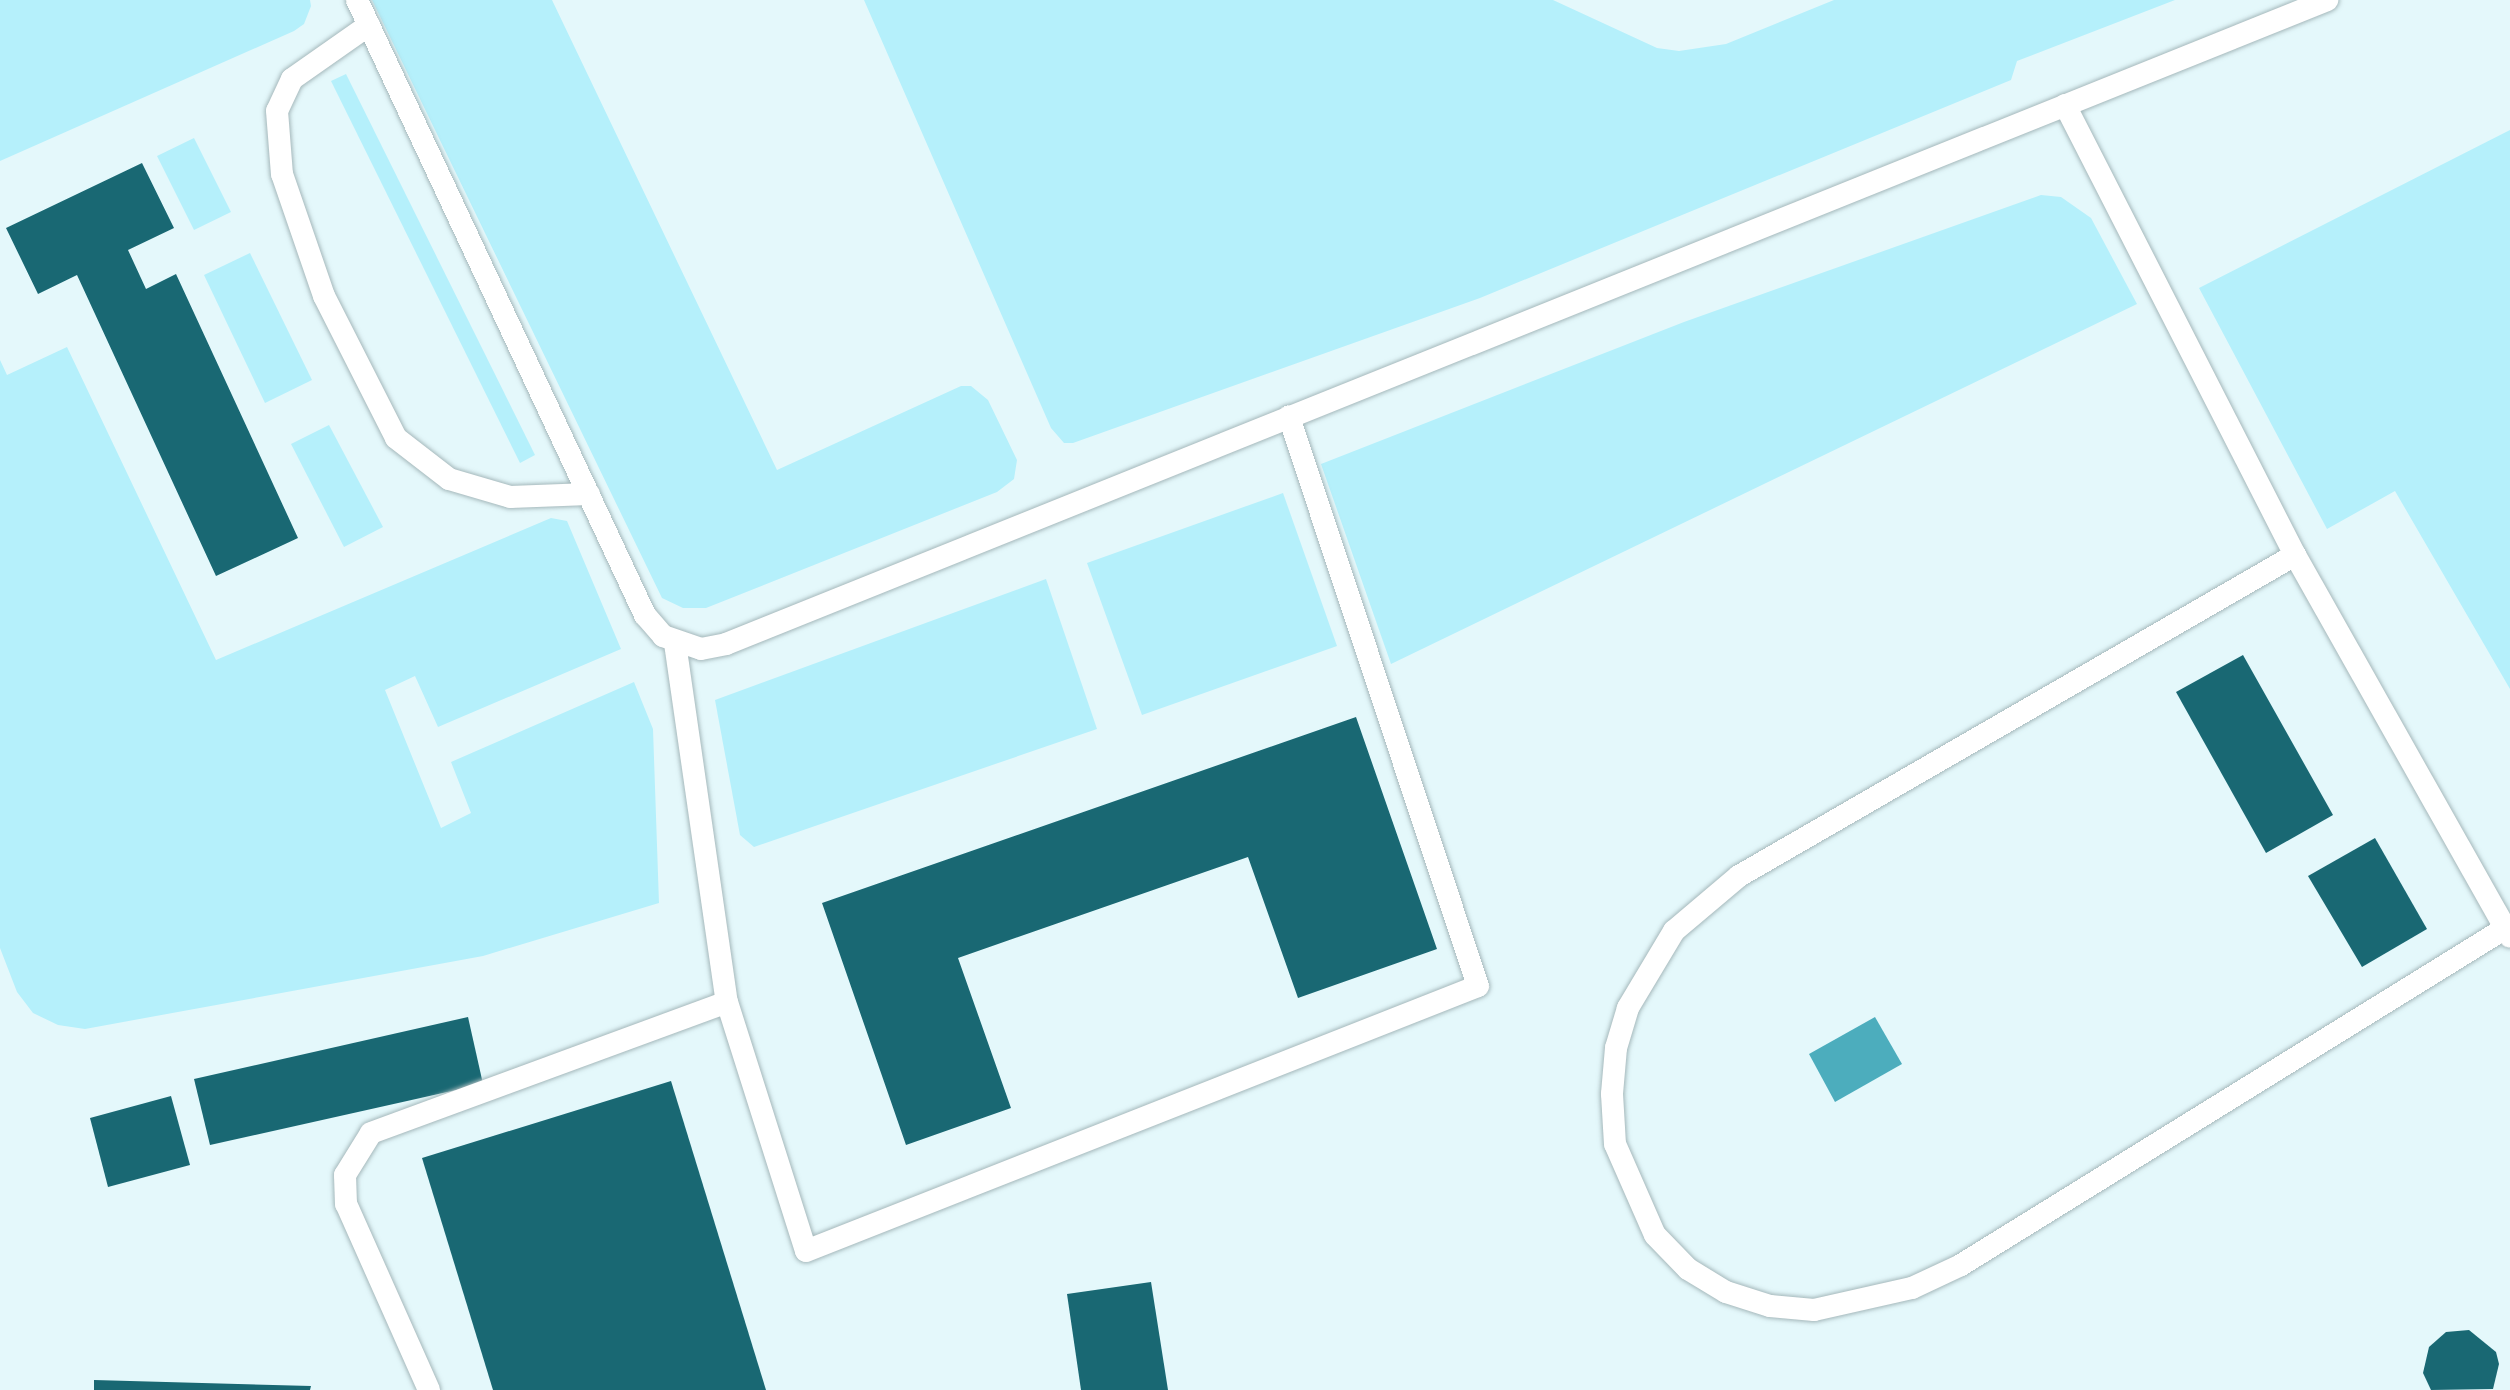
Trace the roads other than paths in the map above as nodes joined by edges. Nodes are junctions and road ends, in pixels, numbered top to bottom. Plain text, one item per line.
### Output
1 (357, 0) edge
2 (2327, 0) edge
3 (369, 25) junction
4 (2065, 105) junction
5 (1289, 417) junction
6 (589, 494) junction
7 (2295, 555) junction
8 (675, 643) junction
9 (2507, 933) edge
10 (727, 1002) junction
11 (429, 1390) edge

1 - 3 lane
2 - 4 lane
3 - 6 lane
3 - 6 lane
4 - 5 lane
4 - 7 lane
5 - 8 lane
5 - 10 lane
6 - 8 lane
7 - 9 lane
7 - 9 lane
8 - 10 lane
10 - 11 lane

